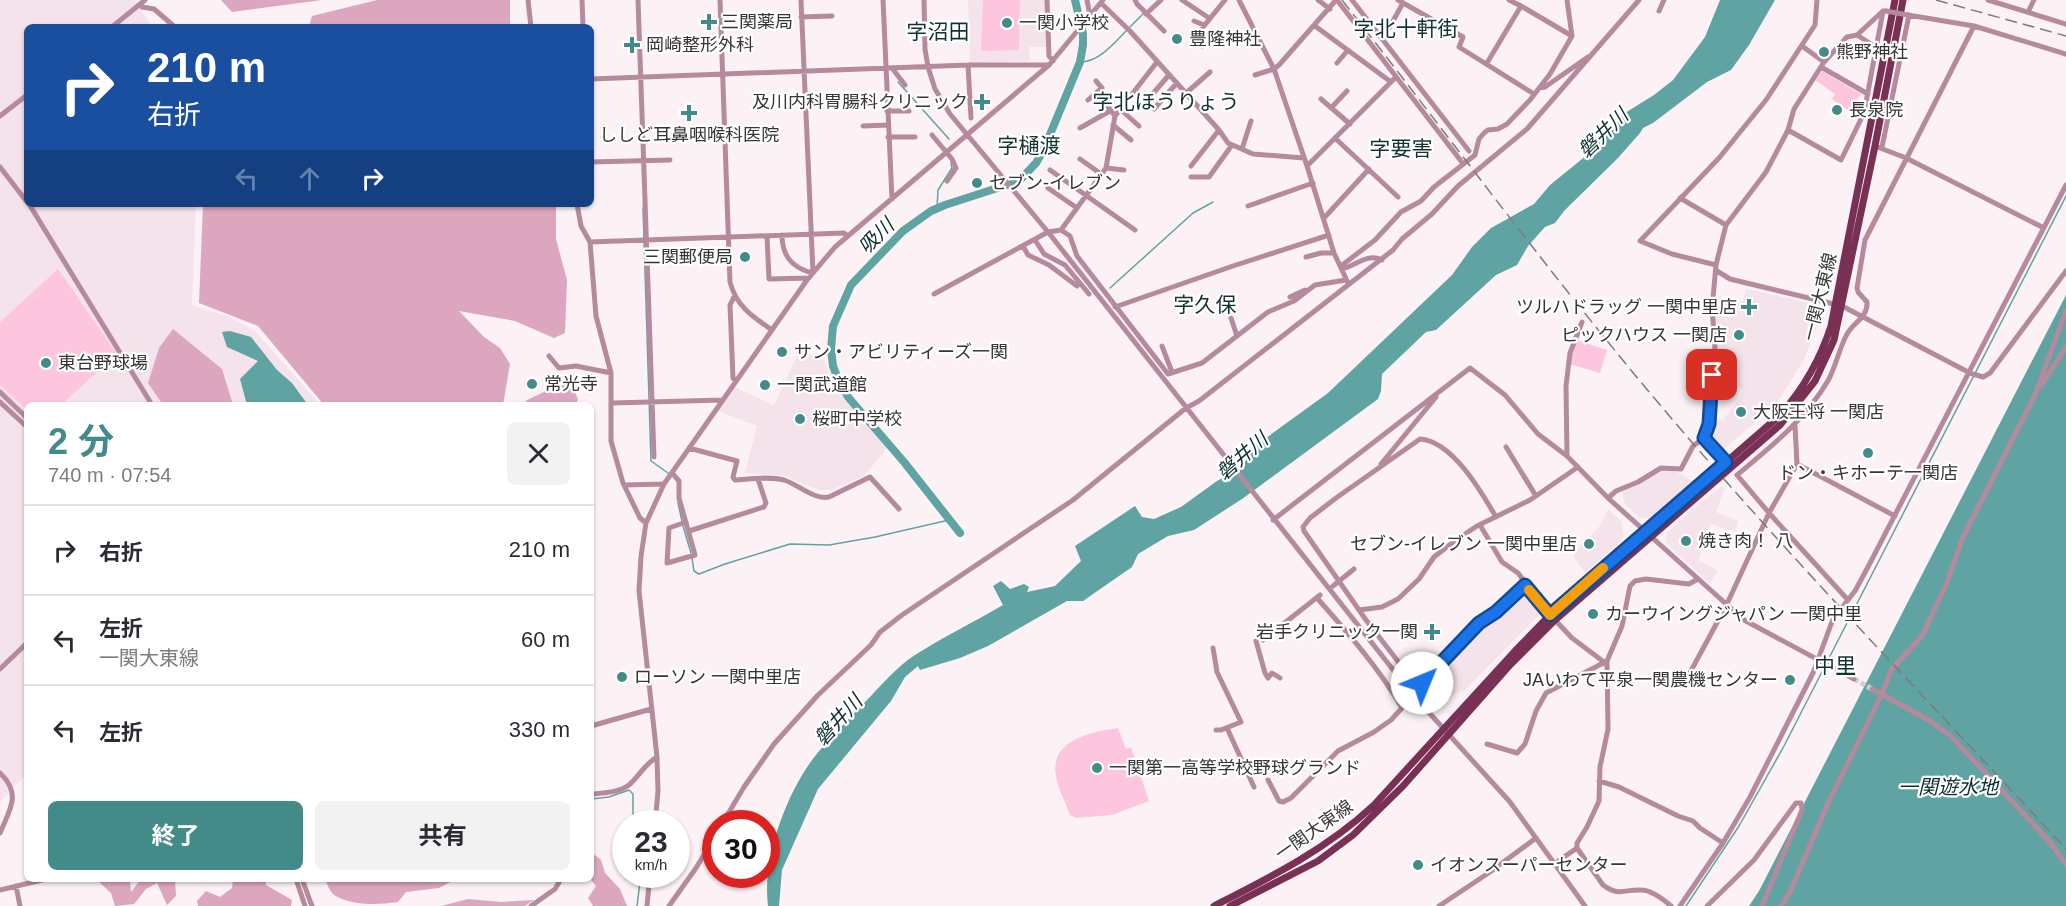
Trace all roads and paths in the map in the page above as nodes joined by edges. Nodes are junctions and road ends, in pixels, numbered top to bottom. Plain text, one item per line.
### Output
1 (528, 0) edge
2 (582, 0) edge
3 (638, 0) edge
4 (720, 0) edge
5 (801, 0) edge
6 (883, 0) edge
7 (924, 0) edge
8 (1047, 0) edge
9 (1087, 0) edge
10 (1136, 0) edge
11 (1161, 0) edge
12 (1182, 0) edge
13 (1225, 0) edge
14 (1239, 0) edge
15 (1318, 0) edge
16 (1337, 0) edge
17 (1352, 0) edge
18 (1509, 0) edge
19 (1567, 0) edge
20 (1639, 0) edge
21 (1664, 0) edge
22 (1817, 0) edge
23 (1895, 0) edge
24 (1903, 0) edge
25 (1988, 0) edge
26 (2034, 0) edge
27 (1102, 1) edge
28 (143, 2) edge
29 (1400, 2) edge
30 (1521, 6) junction
31 (1330, 9) junction
32 (1659, 11) dead end
33 (1885, 11) junction
34 (2028, 12) junction
35 (1146, 14) junction
36 (1908, 15) junction
37 (832, 16) dead end
38 (1090, 16) junction
39 (801, 17) junction
40 (1209, 18) junction
41 (1194, 21) dead end
42 (116, 24) edge
43 (172, 24) edge
44 (531, 24) edge
45 (583, 24) edge
46 (2066, 24) edge
47 (1204, 25) junction
48 (1315, 26) junction
49 (1974, 26) junction
50 (1164, 31) dead end
51 (1857, 35) junction
52 (1572, 36) junction
53 (1383, 39) junction
54 (1202, 46) dead end
55 (1802, 46) junction
56 (1877, 48) junction
57 (1348, 50) junction
58 (2066, 54) edge
59 (1589, 57) junction
60 (1157, 62) junction
61 (1051, 63) junction
62 (1337, 63) dead end
63 (1487, 63) junction
64 (968, 65) junction
65 (1822, 65) junction
66 (928, 67) junction
67 (889, 68) junction
68 (1274, 69) junction
69 (803, 72) junction
70 (1210, 72) dead end
71 (722, 74) junction
72 (1168, 75) junction
73 (1255, 75) dead end
74 (640, 77) junction
75 (594, 79) edge
76 (1394, 80) junction
77 (1096, 81) dead end
78 (1176, 84) junction
79 (905, 85) dead end
80 (1539, 88) junction
81 (1347, 91) dead end
82 (1097, 93) junction
83 (1185, 94) junction
84 (1534, 94) junction
85 (1868, 94) junction
86 (24, 97) edge
87 (1150, 97) dead end
88 (1321, 99) dead end
89 (1088, 100) dead end
90 (1331, 108) junction
91 (1120, 109) junction
92 (1154, 109) dead end
93 (887, 111) junction
94 (909, 111) dead end
95 (1110, 111) junction
96 (0, 116) edge
97 (1115, 116) junction
98 (971, 118) dead end
99 (1251, 121) dead end
100 (1350, 123) junction
101 (888, 125) junction
102 (1113, 125) junction
103 (862, 126) dead end
104 (1139, 126) dead end
105 (1080, 128) dead end
106 (1219, 130) junction
107 (1788, 130) junction
108 (968, 134) junction
109 (932, 135) dead end
110 (888, 137) junction
111 (915, 137) dead end
112 (1336, 138) junction
113 (1131, 140) dead end
114 (1852, 141) junction
115 (1232, 146) junction
116 (1875, 146) junction
117 (1242, 149) junction
118 (1469, 151) dead end
119 (946, 152) junction
120 (1304, 158) junction
121 (1906, 158) junction
122 (1080, 159) dead end
123 (644, 160) junction
124 (670, 160) dead end
125 (1461, 160) dead end
126 (594, 162) edge
127 (1191, 165) dead end
128 (1307, 166) junction
129 (0, 167) edge
130 (1106, 168) junction
131 (1369, 169) junction
132 (1050, 170) dead end
133 (1124, 170) dead end
134 (1101, 174) junction
135 (1191, 177) dead end
136 (947, 181) dead end
137 (1313, 183) junction
138 (2066, 185) edge
139 (1048, 188) dead end
140 (1086, 195) junction
141 (1398, 197) dead end
142 (24, 198) edge
143 (892, 198) junction
144 (1680, 198) junction
145 (1248, 206) dead end
146 (30, 207) edge
147 (578, 207) edge
148 (1077, 208) junction
149 (1324, 218) junction
150 (1726, 225) junction
151 (2042, 227) junction
152 (1062, 230) junction
153 (1135, 230) dead end
154 (1048, 232) junction
155 (810, 234) junction
156 (782, 235) junction
157 (767, 236) junction
158 (848, 236) junction
159 (1329, 236) junction
160 (728, 237) junction
161 (646, 240) junction
162 (1035, 240) junction
163 (590, 242) junction
164 (1023, 246) junction
165 (1334, 253) junction
166 (1306, 257) dead end
167 (1382, 260) junction
168 (1342, 267) junction
169 (1716, 268) junction
170 (2066, 271) edge
171 (811, 276) junction
172 (1348, 283) junction
173 (1077, 286) dead end
174 (1307, 291) junction
175 (934, 294) dead end
176 (1089, 294) dead end
177 (734, 297) junction
178 (1290, 297) dead end
179 (1839, 305) junction
180 (1115, 307) junction
181 (2066, 311) edge
182 (1864, 316) junction
183 (1232, 318) dead end
184 (1582, 322) dead end
185 (772, 330) junction
186 (1237, 336) junction
187 (1161, 346) dead end
188 (2066, 347) edge
189 (549, 356) dead end
190 (1172, 372) junction
191 (611, 373) junction
192 (1971, 373) junction
193 (736, 381) junction
194 (0, 392) edge
195 (1440, 392) junction
196 (2035, 395) junction
197 (723, 400) junction
198 (0, 402) edge
199 (150, 402) edge
200 (651, 402) junction
201 (612, 403) junction
202 (1188, 411) junction
203 (24, 415) edge
204 (24, 424) edge
205 (1795, 426) junction
206 (1704, 438) junction
207 (1506, 447) dead end
208 (689, 448) junction
209 (1567, 456) junction
210 (654, 457) dead end
211 (1726, 462) junction
212 (1797, 464) junction
213 (1578, 467) junction
214 (1377, 471) junction
215 (672, 473) junction
216 (758, 479) junction
217 (624, 484) junction
218 (664, 484) junction
219 (1536, 496) junction
220 (1608, 498) junction
221 (899, 509) dead end
222 (1769, 513) junction
223 (1895, 516) junction
224 (1496, 517) junction
225 (1272, 518) junction
226 (686, 522) junction
227 (646, 523) junction
228 (1480, 525) junction
229 (689, 531) junction
230 (1648, 534) junction
231 (1354, 569) dead end
232 (1698, 579) junction
233 (1340, 581) junction
234 (1525, 585) junction
235 (1333, 586) dead end
236 (1848, 600) junction
237 (1726, 606) junction
238 (1359, 610) junction
239 (1553, 617) junction
240 (24, 646) edge
241 (1213, 648) dead end
242 (1817, 661) junction
243 (1606, 662) junction
244 (0, 669) edge
245 (1280, 678) dead end
246 (1686, 680) dead end
247 (1854, 680) tunnel mouth
248 (1425, 687) junction
249 (1872, 689) tunnel mouth
250 (1882, 694) junction
251 (1415, 697) junction
252 (1402, 708) junction
253 (651, 710) junction
254 (594, 725) edge
255 (1227, 728) junction
256 (1443, 729) junction
257 (1216, 730) dead end
258 (1449, 736) junction
259 (1486, 744) dead end
260 (657, 757) junction
261 (0, 773) edge
262 (1268, 780) dead end
263 (1599, 781) junction
264 (1254, 787) dead end
265 (594, 794) edge
266 (656, 810) edge
267 (730, 810) edge
268 (0, 833) edge
269 (1536, 838) junction
270 (1723, 843) junction
271 (1576, 848) junction
272 (702, 858) edge
273 (1554, 864) junction
274 (2066, 864) edge
275 (33, 882) edge
276 (297, 882) edge
277 (303, 882) edge
278 (559, 882) edge
279 (16, 886) junction
280 (649, 888) edge
281 (0, 890) edge
282 (20, 906) edge
283 (305, 906) edge
284 (312, 906) edge
285 (531, 906) edge
286 (647, 906) edge
287 (669, 906) edge
288 (1214, 906) edge
289 (1230, 906) edge
290 (1439, 906) edge
291 (1585, 906) edge
292 (1671, 906) edge
293 (1680, 906) edge
294 (1707, 906) edge
295 (1762, 906) edge
296 (1781, 906) edge

1 - 44 street
2 - 45 street
3 - 74 street
4 - 71 street
5 - 39 street
6 - 67 street
7 - 66 street
8 - 61 street
9 - 38 street
10 - 35 street
11 - 35 street
12 - 40 street
13 - 40 street
14 - 68 street
15 - 31 street
16 - 31 street
16 - 76 street
17 - 53 street
18 - 30 street
19 - 52 street
20 - 59 street
21 - 32 street
22 - 55 street
23 - 116 main road, 一関大東線
24 - 116 main road, 一関大東線
25 - 34 street
26 - 34 street
27 - 38 street
27 - 60 street
28 - 42 street
28 - 43 street
29 - 53 street
29 - 63 street
30 - 52 street
30 - 63 street
31 - 48 street
33 - 36 street, bridge
33 - 51 street
33 - 56 street
34 - 46 street
35 - 50 street
36 - 49 street
36 - 116 street
37 - 39 street
38 - 61 street
39 - 69 street
40 - 47 street
41 - 47 street
47 - 54 street
48 - 57 street
48 - 68 street
49 - 58 street
49 - 121 street
51 - 56 street
51 - 65 street
52 - 80 street
53 - 118 street
55 - 65 street
55 - 144 street
56 - 85 street
57 - 62 street
57 - 76 street
59 - 80 street
59 - 167 street
60 - 72 street
60 - 91 street
61 - 64 street
61 - 108 street
63 - 84 street
64 - 66 street
64 - 98 street
65 - 85 street
65 - 107 street
66 - 67 street
66 - 108 street
67 - 69 street
67 - 79 street
67 - 93 street
68 - 73 street
68 - 120 street
69 - 71 street
69 - 155 street
70 - 83 street
71 - 74 street
71 - 160 street
72 - 78 street
72 - 87 street
74 - 75 street
74 - 123 street
76 - 100 street
76 - 125 street
77 - 82 street
78 - 83 street
78 - 92 street
80 - 84 street
81 - 90 street
82 - 89 street
82 - 95 street
83 - 106 street
84 - 168 street
85 - 114 street
86 - 96 street
88 - 90 street
90 - 100 street
91 - 97 street
91 - 104 street
93 - 94 street
93 - 101 street
95 - 97 street
95 - 105 street
97 - 102 street
99 - 117 street
100 - 112 street
101 - 103 street
101 - 110 street
102 - 113 street
102 - 130 street
106 - 115 street
106 - 127 street
107 - 114 street
107 - 150 street
108 - 119 street
108 - 154 street
109 - 119 street
110 - 111 street
110 - 143 street
112 - 128 street
112 - 131 street
114 - 116 street
115 - 117 street
115 - 135 street
116 - 121 street
116 - 179 main road, 一関大東線
117 - 120 street
119 - 136 street
119 - 143 street
120 - 128 street
121 - 151 street
121 - 182 street
122 - 134 street
123 - 124 street
123 - 126 street
123 - 161 street
128 - 137 street
129 - 142 street
130 - 133 street
130 - 134 street
131 - 141 street
131 - 149 street
132 - 140 street
134 - 140 street
137 - 145 street
137 - 149 street
138 - 151 street
139 - 148 street
140 - 148 street
140 - 153 street
143 - 158 street
144 - 150 street
144 - 169 street
146 - 199 street
147 - 163 street
148 - 152 street
149 - 159 street
150 - 169 street
151 - 192 street
152 - 154 street
152 - 180 street
154 - 162 street
154 - 202 street
155 - 156 street
155 - 158 street
155 - 171 street
156 - 157 street
156 - 171 street
157 - 160 street
157 - 171 street
158 - 171 street
159 - 165 street
159 - 180 street
160 - 161 street
160 - 177 street
161 - 163 street
161 - 200 street
162 - 164 street
162 - 176 street
163 - 191 street
164 - 173 street
164 - 175 street
165 - 166 street
165 - 168 street
167 - 168 street
167 - 172 street
168 - 172 street
169 - 179 street
169 - 206 street
170 - 192 street
171 - 185 street
172 - 174 street
172 - 202 street
174 - 178 street
174 - 186 street
177 - 185 street
177 - 193 street
179 - 182 street
179 - 211 main road, 一関大東線
179 - 230 main road, 一関大東線
180 - 190 street
181 - 196 street
182 - 192 street
182 - 205 street
183 - 186 street
184 - 209 street
185 - 193 street
186 - 190 street
187 - 190 street
188 - 196 street
189 - 191 street
191 - 201 street
192 - 223 street
193 - 197 street
194 - 203 street
195 - 209 street
195 - 214 street
195 - 225 street
196 - 250 street
197 - 200 street
197 - 208 street
198 - 204 street
200 - 201 street
200 - 210 street
201 - 217 street
202 - 225 street
202 - 267 street
205 - 212 street
205 - 222 street
206 - 211 street
206 - 220 street
207 - 219 street
208 - 215 street
208 - 216 street
209 - 213 street
211 - 230 main road, 一関大東線
212 - 222 street
212 - 223 street
213 - 219 street
213 - 220 street
214 - 224 street
214 - 233 street
215 - 218 street
215 - 226 street
216 - 221 street
216 - 229 street
217 - 218 street
217 - 227 street
218 - 227 street
219 - 224 street
220 - 230 street
222 - 236 street
222 - 237 street
223 - 236 street
224 - 228 street
225 - 251 street
226 - 229 street
226 - 229 street
227 - 253 street
228 - 234 street
228 - 238 street
230 - 232 street
230 - 239 main road, 一関大東線
231 - 233 street
232 - 237 street
232 - 243 street
233 - 235 street
233 - 238 street
234 - 239 street
234 - 248 street
236 - 242 street
237 - 242 street
237 - 246 street
238 - 248 street
239 - 243 street
239 - 256 main road, 一関大東線
239 - 258 main road, 一関大東線
240 - 244 street
241 - 255 street
242 - 247 street
242 - 270 street
243 - 259 street
243 - 263 street
245 - 252 street
248 - 251 street
249 - 250 street
250 - 274 street
250 - 296 street
251 - 252 street
251 - 256 street
252 - 262 street
253 - 254 street
253 - 260 street
255 - 257 street
255 - 264 street
256 - 258 street
256 - 288 main road, 一関大東線
258 - 269 street
258 - 289 main road, 一関大東線
260 - 265 street
260 - 266 street
261 - 268 street
263 - 270 street
263 - 271 street
269 - 273 street
269 - 290 street
270 - 293 street
271 - 273 street
271 - 292 street
272 - 287 street
273 - 291 street
275 - 279 street
276 - 283 street
277 - 284 street
278 - 285 street
279 - 281 street
279 - 282 street
280 - 286 street
294 - 295 street

